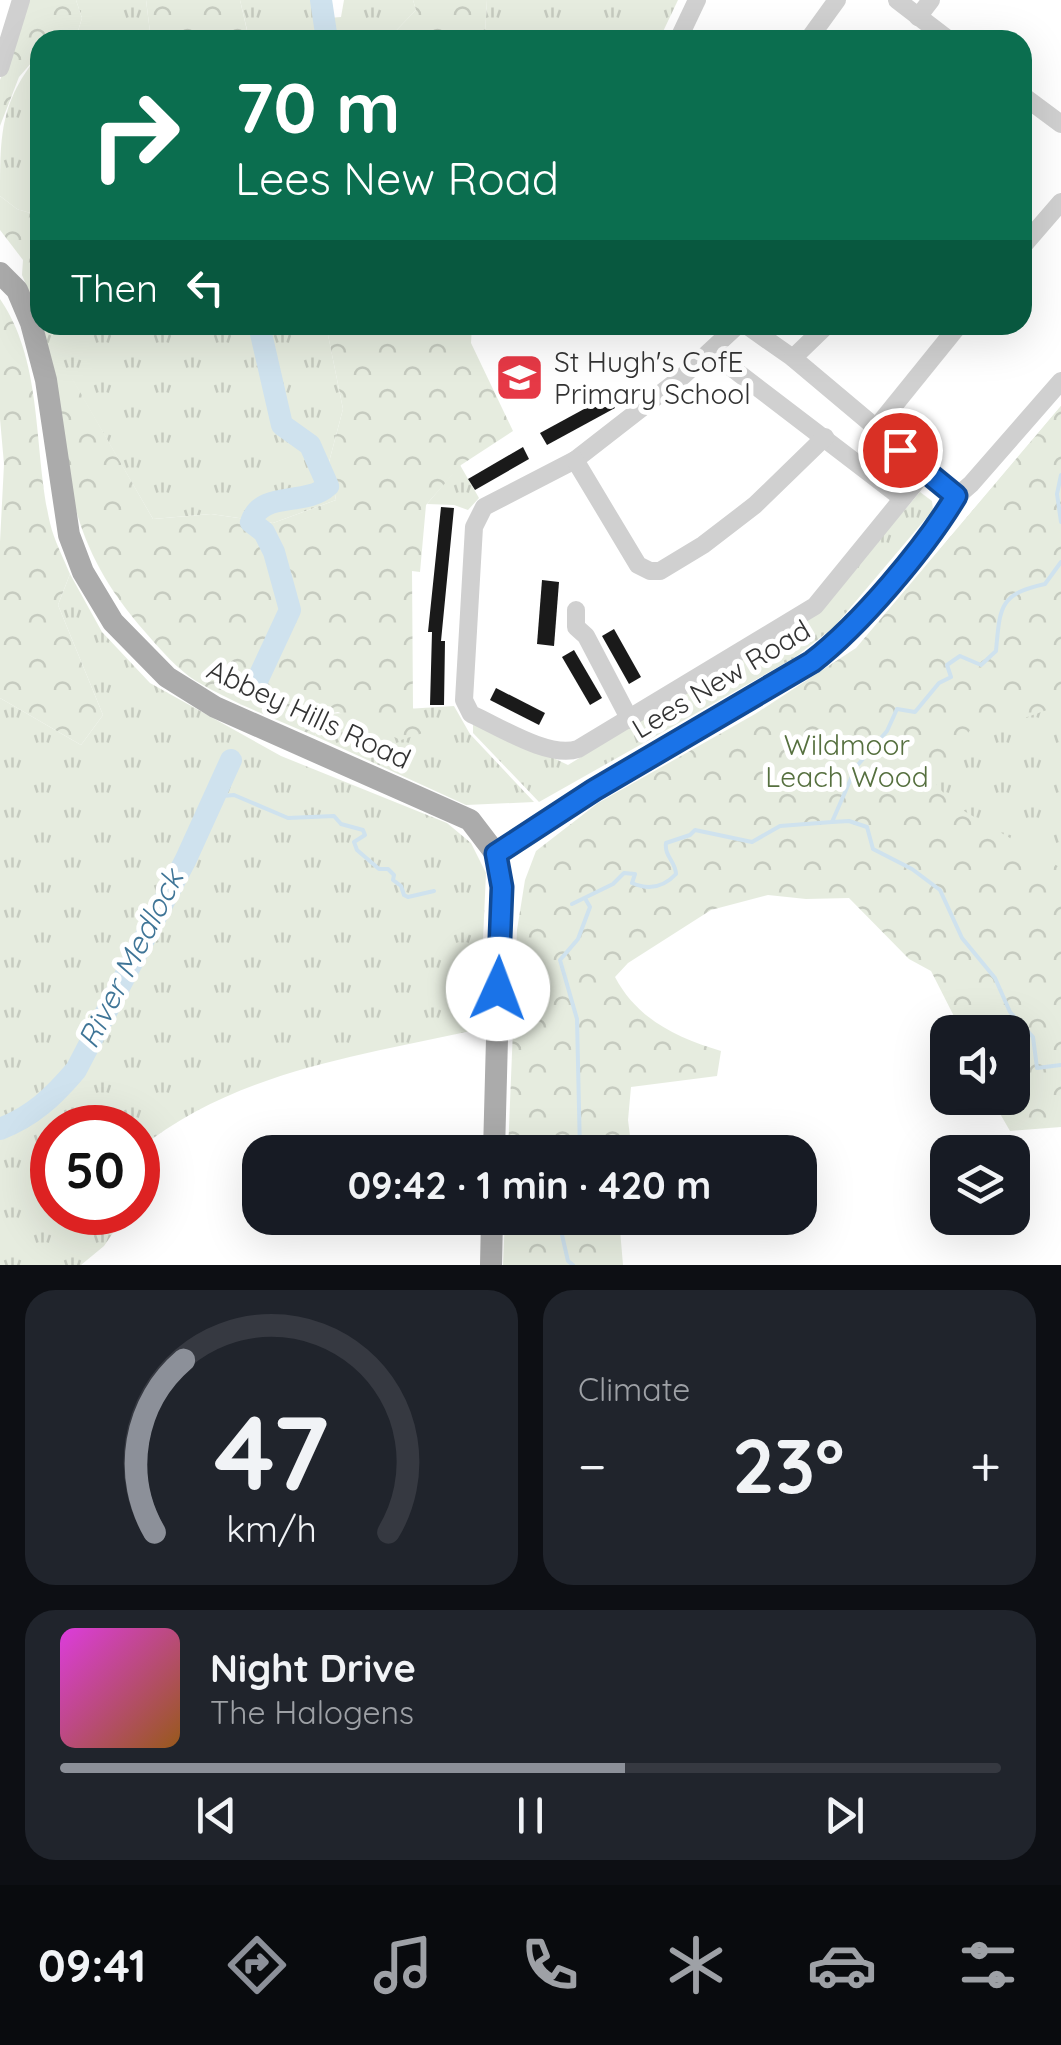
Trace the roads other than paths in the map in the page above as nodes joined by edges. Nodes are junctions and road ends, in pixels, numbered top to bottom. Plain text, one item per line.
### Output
1 (21, 0) edge
2 (696, 0) edge
3 (837, 0) edge
4 (897, 0) edge
5 (931, 0) edge
6 (918, 16) junction
7 (682, 30) edge
8 (815, 30) edge
9 (937, 30) edge
10 (0, 68) edge
11 (1032, 102) edge
12 (1061, 124) edge
13 (1061, 202) edge
14 (1032, 236) edge
15 (0, 273) edge
16 (30, 319) edge
17 (35, 335) edge
18 (728, 335) edge
19 (760, 335) edge
20 (817, 335) edge
21 (951, 335) edge
22 (711, 352) junction
23 (793, 358) junction
24 (1061, 381) edge
25 (875, 428) junction
26 (825, 437) junction
27 (574, 460) junction
28 (925, 470) junction
29 (956, 496) junction
30 (902, 498) junction
31 (576, 610) dead end
32 (630, 720) junction
33 (496, 854) junction
34 (494, 1135) edge
35 (492, 1235) edge
36 (491, 1265) edge

1 - 10 street
2 - 7 street
3 - 8 street
4 - 6 street
5 - 6 street
6 - 9 street
11 - 12 street
13 - 14 street
15 - 16 main road, Abbey Hills Road
17 - 33 main road, Abbey Hills Road
18 - 22 street
19 - 23 street
20 - 23 street
21 - 25 street
22 - 26 street
22 - 27 street
23 - 25 street
24 - 29 street, Lees New Road
25 - 28 street
26 - 27 street
26 - 30 street
27 - 32 street
28 - 29 street
28 - 30 street
29 - 33 street, Lees New Road
30 - 32 street
31 - 32 street
33 - 34 main road
35 - 36 main road

